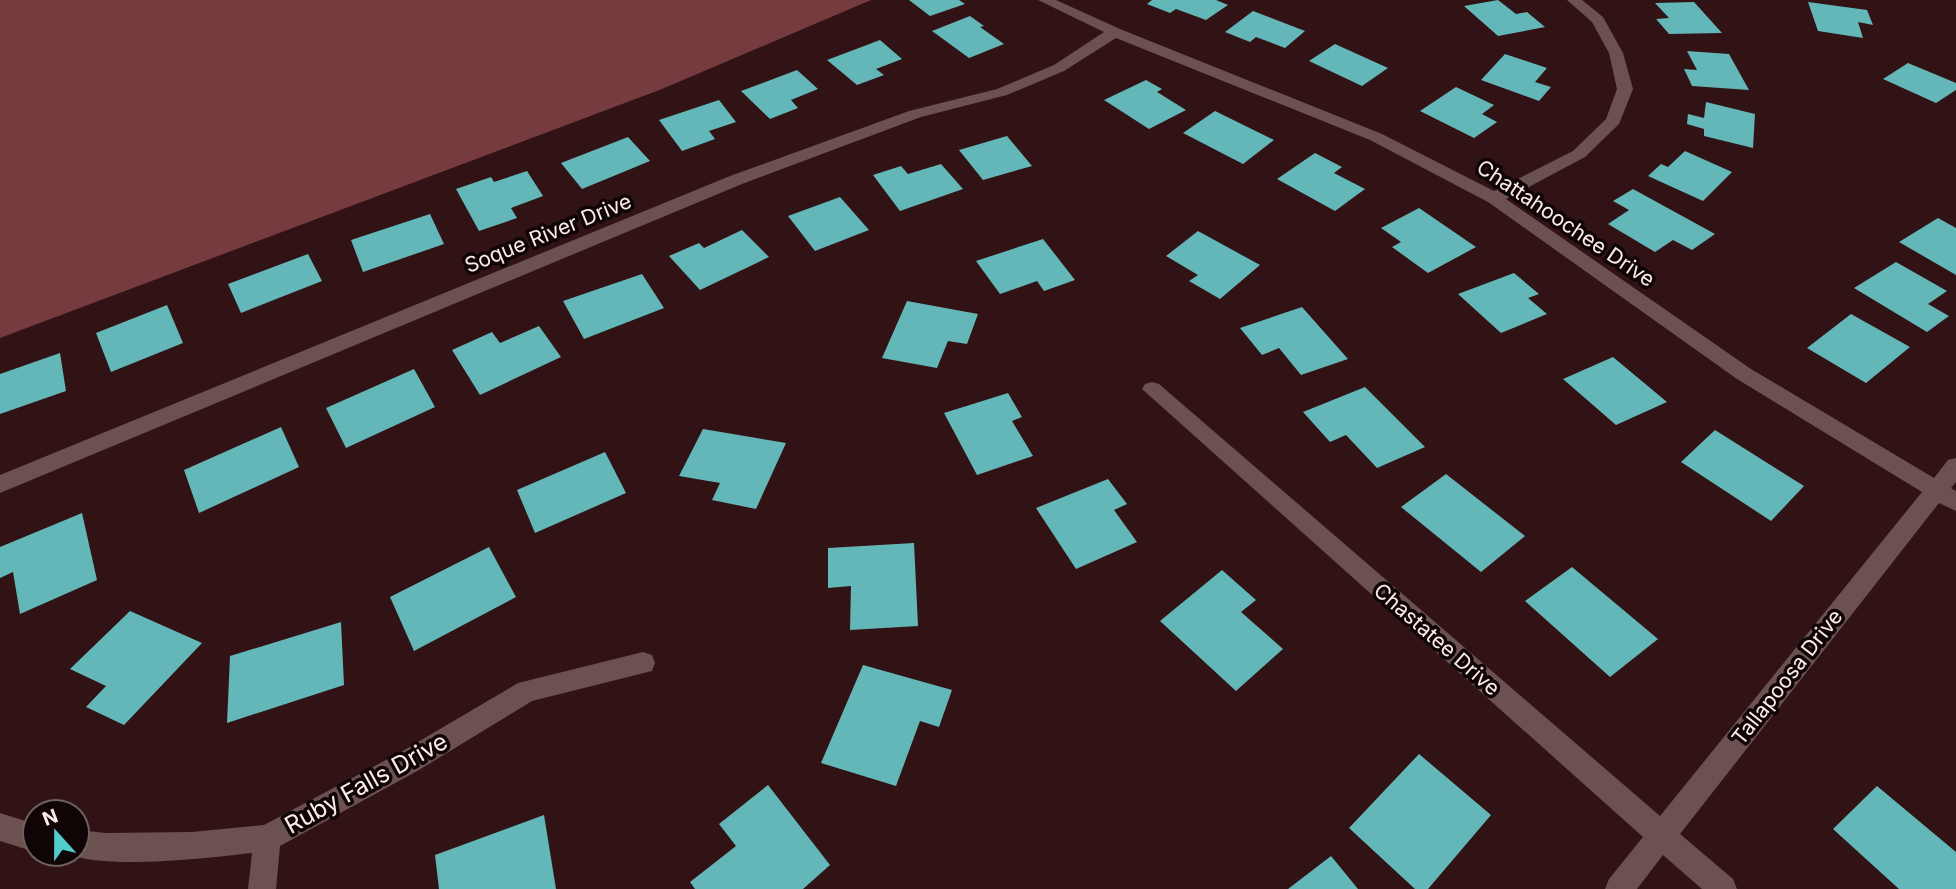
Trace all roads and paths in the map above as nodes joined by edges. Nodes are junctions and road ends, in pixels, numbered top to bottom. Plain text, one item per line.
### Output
1 (1045, 0) edge
2 (1574, 0) edge
3 (1115, 32) junction
4 (1494, 198) junction
5 (1152, 389) dead end
6 (1956, 466) edge
7 (0, 484) edge
8 (1946, 496) edge
9 (643, 663) dead end
10 (0, 827) edge
11 (21, 834) edge
12 (1660, 836) junction
13 (267, 838) junction
14 (91, 844) edge
15 (262, 889) edge
16 (1619, 889) edge
17 (1723, 889) edge

1 - 3 street, Chattahoochee Drive
2 - 4 street
3 - 4 street, Chattahoochee Drive
3 - 7 street, Soque River Drive
4 - 8 street, Chattahoochee Drive
5 - 12 street, Chastatee Drive
6 - 8 street, Tallapoosa Drive
8 - 12 street, Tallapoosa Drive
9 - 13 street, Ruby Falls Drive
10 - 11 street
12 - 16 street, Tallapoosa Drive
12 - 17 street, Chastatee Drive
13 - 14 street, Ruby Falls Drive
13 - 15 street

